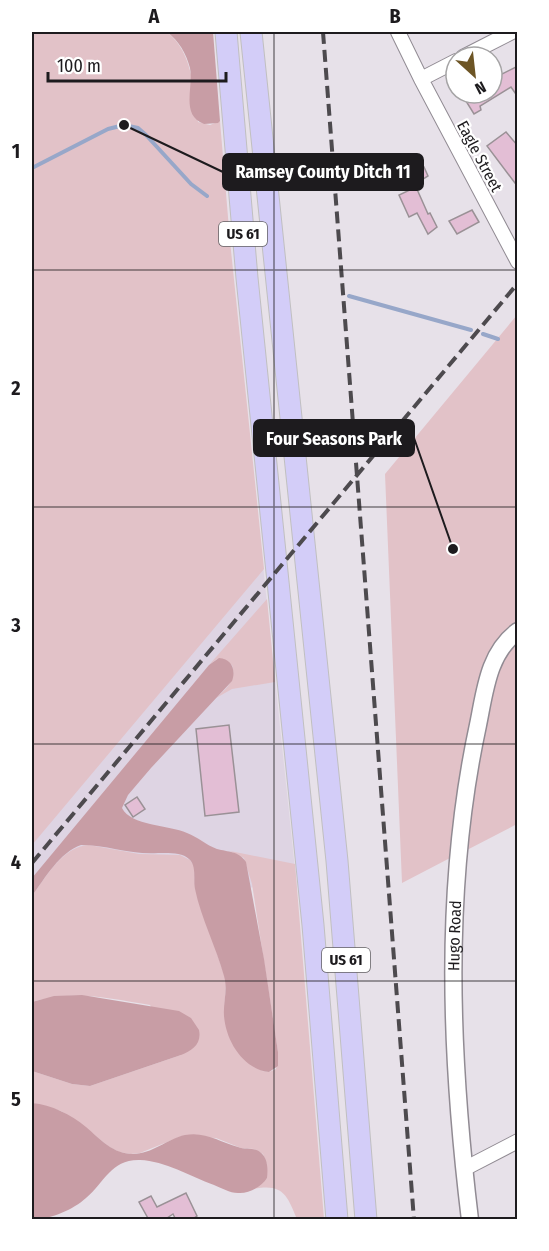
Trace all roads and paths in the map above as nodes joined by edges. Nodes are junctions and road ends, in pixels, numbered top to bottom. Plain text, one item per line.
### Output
1 (226, 32) edge
2 (250, 32) edge
3 (398, 32) edge
4 (513, 32) edge
5 (488, 45) edge
6 (444, 67) edge
7 (421, 79) junction
8 (518, 262) edge
9 (518, 631) edge
10 (518, 1141) edge
11 (464, 1169) junction
12 (337, 1220) edge
13 (366, 1220) edge
14 (470, 1220) edge

1 - 12 main road, US 61
2 - 13 main road, US 61
3 - 7 street, Eagle Street
4 - 5 street
6 - 7 street
7 - 8 street, Eagle Street
9 - 11 street, Hugo Road
10 - 11 street
11 - 14 street, Hugo Road

